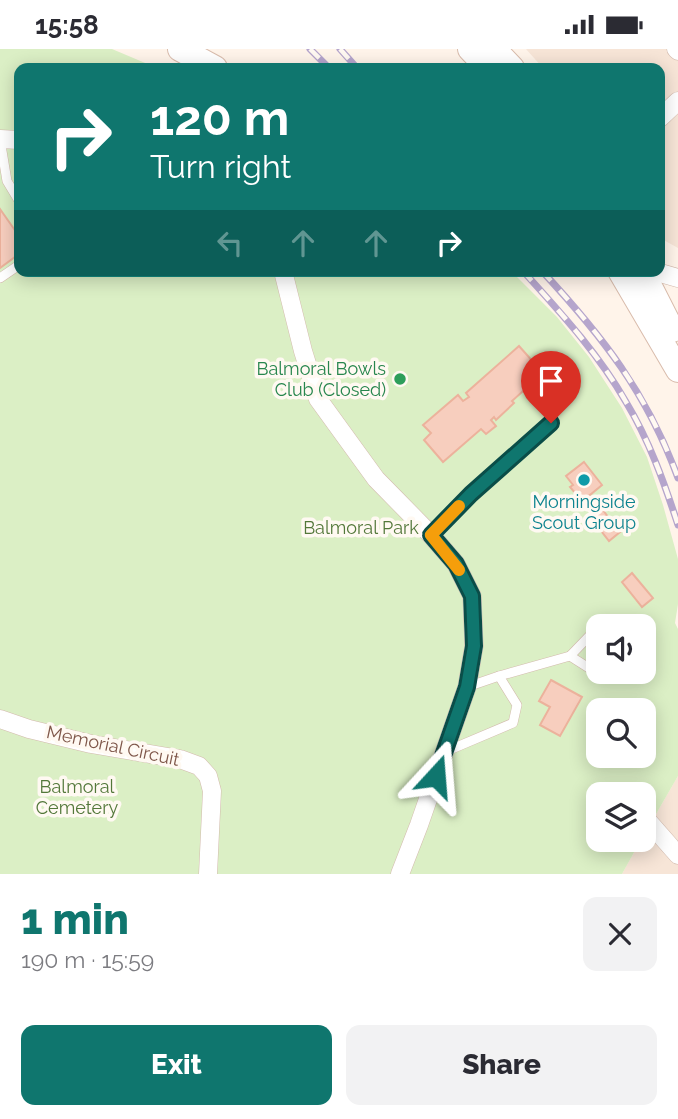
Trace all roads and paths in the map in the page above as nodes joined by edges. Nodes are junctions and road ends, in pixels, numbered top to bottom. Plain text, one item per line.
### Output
1 (180, 49) edge
2 (470, 49) edge
3 (495, 49) edge
4 (206, 63) edge
5 (483, 63) edge
6 (508, 63) edge
7 (678, 101) edge
8 (665, 113) edge
9 (0, 139) edge
10 (3, 179) edge
11 (14, 194) edge
12 (284, 277) edge
13 (624, 277) edge
14 (645, 277) edge
15 (678, 345) edge
16 (678, 370) edge
17 (551, 423) dead end
18 (431, 535) junction
19 (586, 639) edge
20 (570, 656) junction
21 (586, 666) edge
22 (499, 676) junction
23 (467, 687) junction
24 (0, 719) edge
25 (444, 752) junction
26 (656, 830) edge
27 (678, 855) edge
28 (208, 874) edge
29 (400, 874) edge

1 - 4 main road
2 - 5 main road
3 - 6 main road
7 - 8 street
9 - 10 lane
10 - 11 lane
12 - 18 street
13 - 16 main road
14 - 15 main road
17 - 18 lane
18 - 23 street
19 - 20 lane
20 - 21 lane
20 - 22 lane
22 - 23 lane
22 - 25 lane
23 - 25 street
24 - 28 street, Memorial Circuit
25 - 29 street
26 - 27 street

